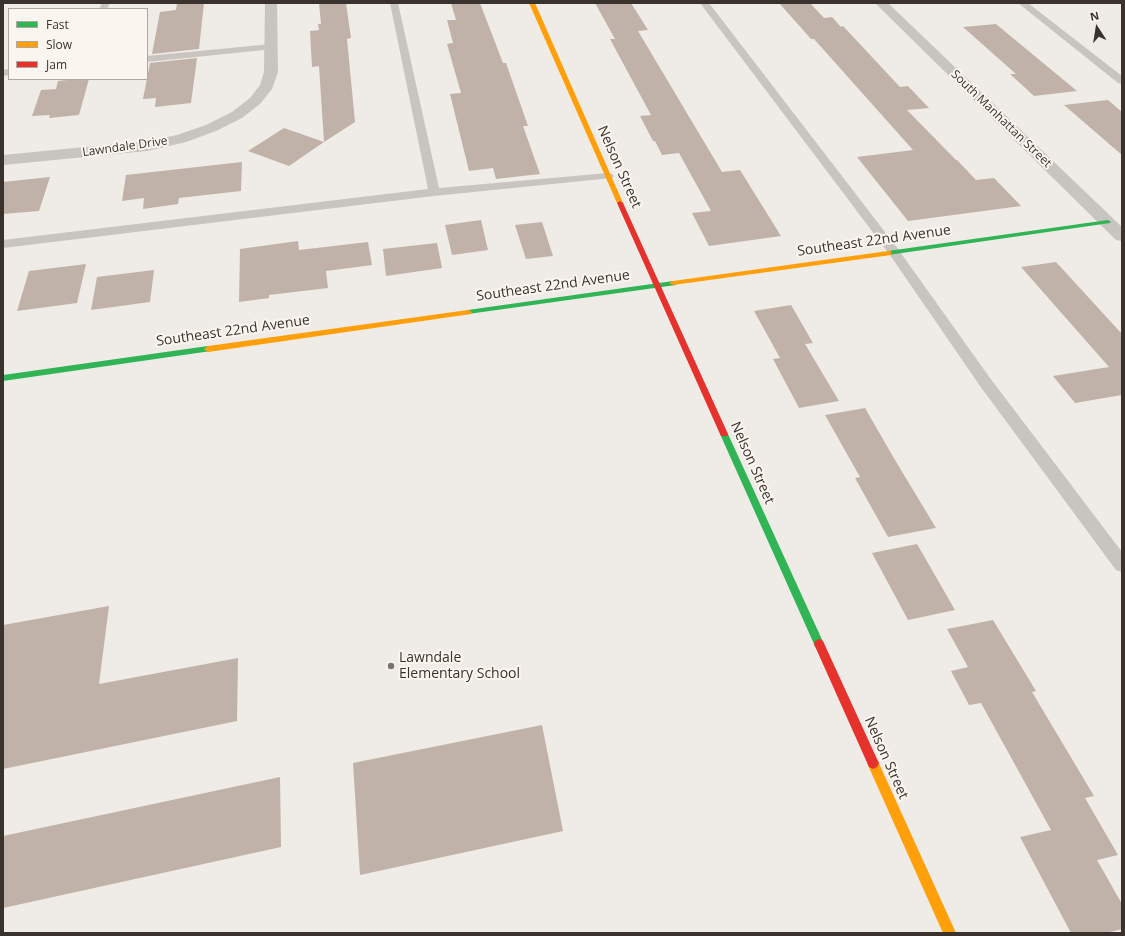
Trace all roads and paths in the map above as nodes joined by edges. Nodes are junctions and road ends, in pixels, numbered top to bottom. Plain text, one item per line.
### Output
1 (271, 3) edge
2 (394, 3) edge
3 (532, 3) edge
4 (704, 3) edge
5 (881, 3) edge
6 (1022, 3) edge
7 (271, 47) junction
8 (148, 59) edge
9 (1122, 81) edge
10 (3, 160) edge
11 (608, 176) junction
12 (434, 192) junction
13 (1108, 222) junction
14 (1122, 236) edge
15 (3, 244) edge
16 (894, 252) junction
17 (656, 285) junction
18 (3, 378) edge
19 (1122, 565) edge
20 (950, 933) edge

1 - 7 street, Lawndale Drive
2 - 12 lane
3 - 11 street, Nelson Street
4 - 16 lane
5 - 13 street, South Manhattan Street
6 - 9 lane
7 - 8 lane
7 - 10 street, Lawndale Drive
11 - 12 lane
11 - 17 street, Nelson Street
12 - 15 lane
13 - 14 street, South Manhattan Street
13 - 16 street, Southeast 22nd Avenue
16 - 17 street, Southeast 22nd Avenue
16 - 19 lane
17 - 18 street, Southeast 22nd Avenue
17 - 20 street, Nelson Street

